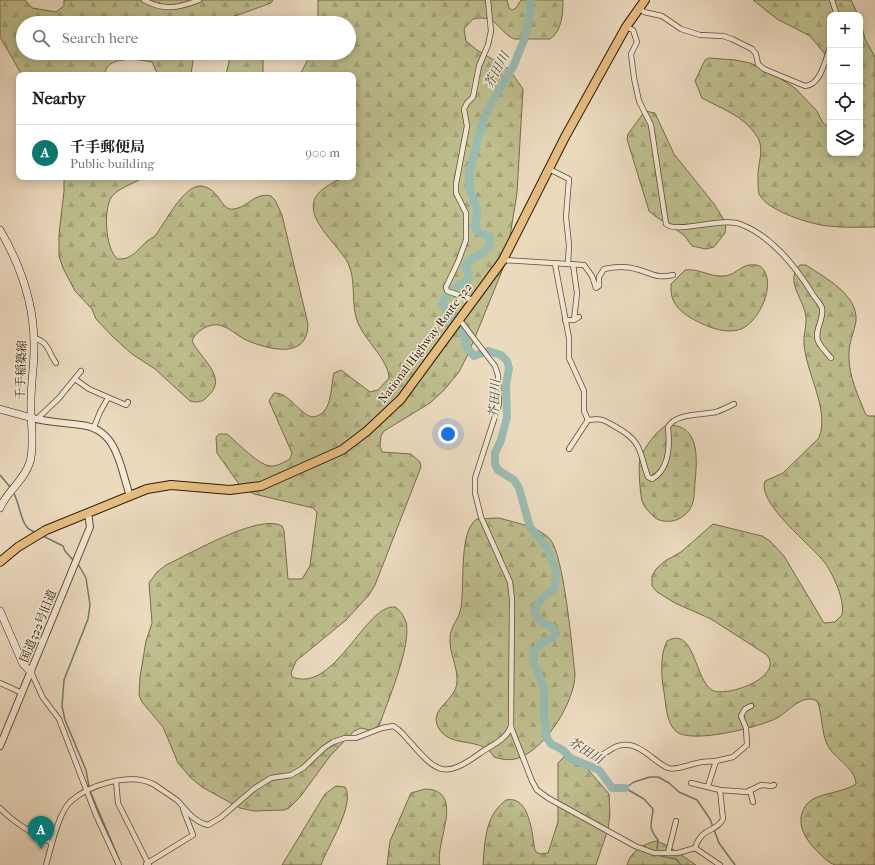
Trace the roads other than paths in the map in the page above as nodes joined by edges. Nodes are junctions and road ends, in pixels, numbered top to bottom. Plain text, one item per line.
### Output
1 (144, 0) edge
2 (199, 0) edge
3 (488, 0) edge
4 (832, 0) edge
5 (641, 3) edge
6 (836, 12) edge
7 (626, 27) junction
8 (827, 56) edge
9 (549, 169) junction
10 (0, 230) edge
11 (503, 260) junction
12 (555, 264) junction
13 (571, 264) junction
14 (673, 275) dead end
15 (473, 300) junction
16 (565, 320) junction
17 (458, 321) junction
18 (34, 338) junction
19 (831, 358) dead end
20 (56, 363) dead end
21 (82, 371) dead end
22 (75, 379) junction
23 (108, 398) junction
24 (128, 402) dead end
25 (734, 404) dead end
26 (0, 409) edge
27 (35, 419) junction
28 (588, 420) junction
29 (94, 428) junction
30 (569, 448) dead end
31 (130, 496) junction
32 (0, 508) edge
33 (88, 513) junction
34 (0, 562) edge
35 (0, 611) edge
36 (31, 672) junction
37 (0, 683) edge
38 (22, 693) junction
39 (751, 706) dead end
40 (511, 727) junction
41 (0, 746) edge
42 (595, 757) dead end
43 (716, 761) junction
44 (116, 780) junction
45 (691, 783) dead end
46 (774, 785) dead end
47 (708, 786) junction
48 (720, 790) junction
49 (750, 790) junction
50 (88, 791) junction
51 (753, 802) dead end
52 (0, 808) edge
53 (182, 808) junction
54 (676, 822) dead end
55 (52, 843) junction
56 (695, 848) junction
57 (668, 853) junction
58 (147, 864) edge
59 (46, 865) edge
60 (119, 865) edge
61 (720, 865) edge

1 - 2 street
3 - 15 street
4 - 6 street
5 - 7 highway, National Highway Route 322
5 - 8 street
7 - 9 highway, National Highway Route 322
7 - 19 street
9 - 11 highway, National Highway Route 322
9 - 13 street
10 - 18 main road, 千手稲築線
11 - 12 street
11 - 15 highway, National Highway Route 322
12 - 13 street
12 - 16 street
13 - 14 street
13 - 16 street
15 - 17 highway, National Highway Route 322
16 - 28 street
17 - 31 highway, National Highway Route 322
17 - 40 street
18 - 20 street
18 - 27 main road, 千手稲築線
21 - 22 street
22 - 23 street
22 - 27 street
23 - 24 street
23 - 29 street
25 - 28 street
26 - 27 main road
27 - 29 street
27 - 32 main road, 千手稲築線
28 - 30 street
29 - 31 street
31 - 33 highway, National Highway Route 322
33 - 34 highway, National Highway Route 322
33 - 36 street, 国道322号旧道
35 - 36 main road
36 - 38 street, 国道322号旧道
36 - 50 street
37 - 38 street
38 - 41 street, 国道322号旧道
39 - 43 street
40 - 53 street
40 - 57 street
42 - 43 street
43 - 47 street
44 - 50 street
44 - 53 street
44 - 58 street
45 - 47 street
46 - 49 street
47 - 48 street
48 - 49 street
48 - 56 street
49 - 51 street
50 - 55 street
50 - 60 street
52 - 55 street
53 - 58 street
54 - 57 street
55 - 59 street
56 - 57 street
56 - 61 street

